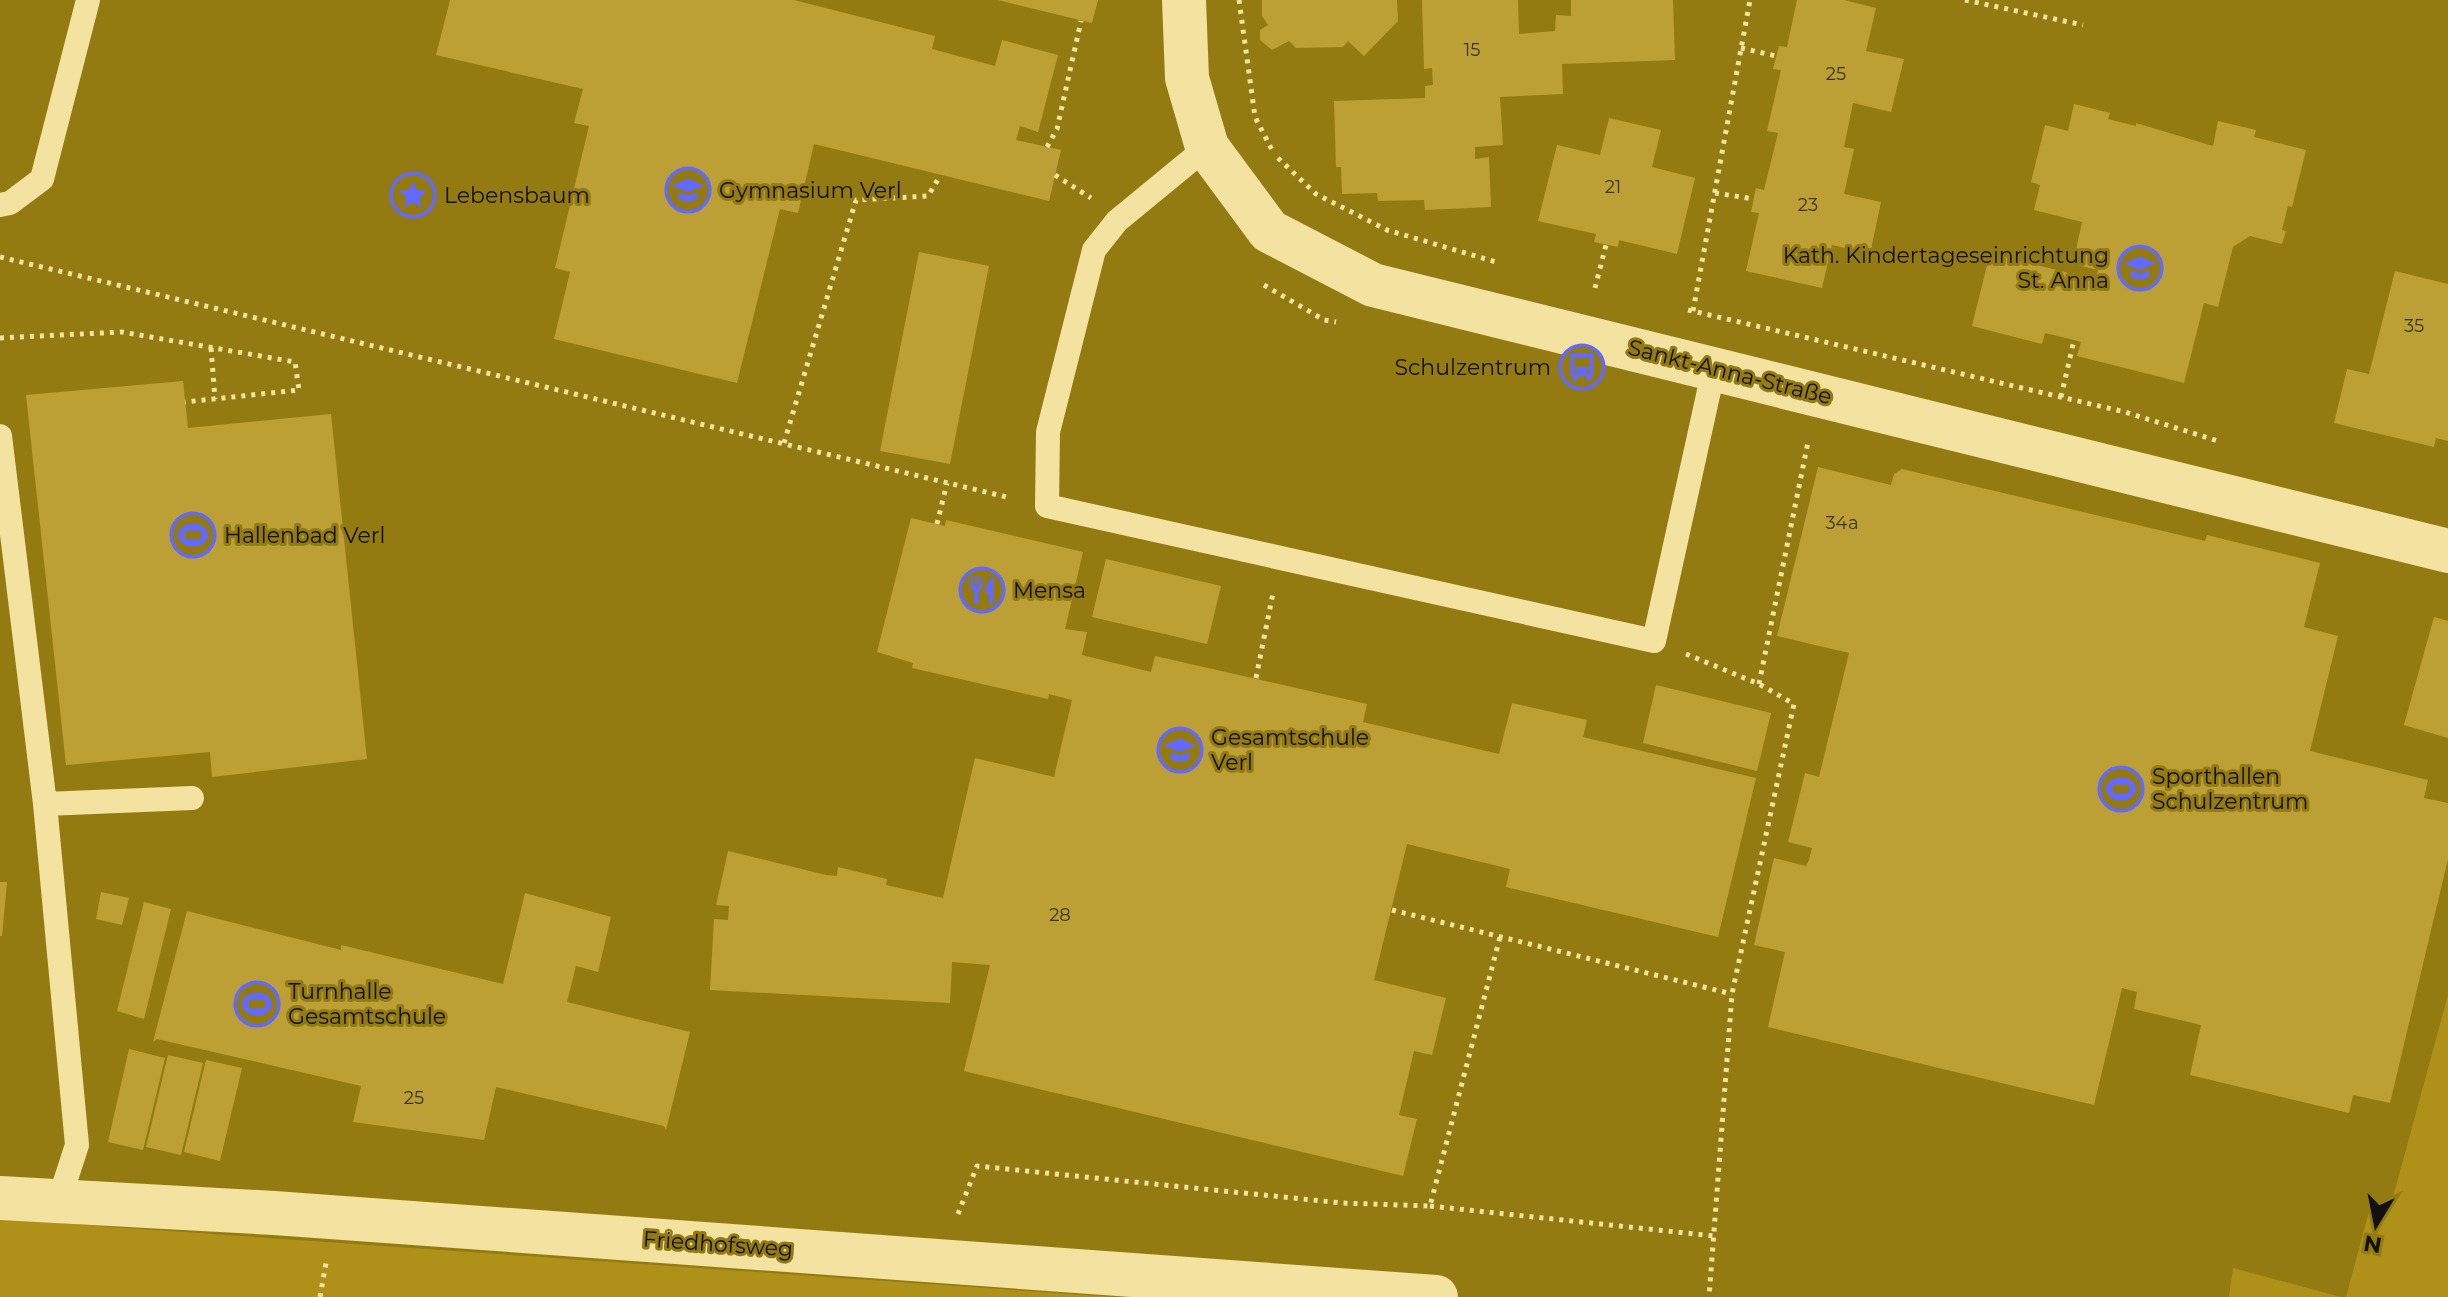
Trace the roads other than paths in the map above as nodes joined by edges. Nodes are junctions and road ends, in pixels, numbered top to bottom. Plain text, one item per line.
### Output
1 (88, 0) edge
2 (1184, 0) edge
3 (1207, 147) junction
4 (0, 205) edge
5 (1714, 368) junction
6 (0, 436) edge
7 (2448, 551) edge
8 (192, 798) dead end
9 (45, 804) junction
10 (32, 1202) edge
11 (1436, 1297) edge

1 - 4 lane
2 - 3 street, Sankt-Anna-Straße
3 - 5 street, Sankt-Anna-Straße
3 - 5 lane
5 - 7 street, Sankt-Anna-Straße
6 - 9 lane
8 - 9 lane
9 - 10 lane
10 - 11 street, Friedhofsweg

